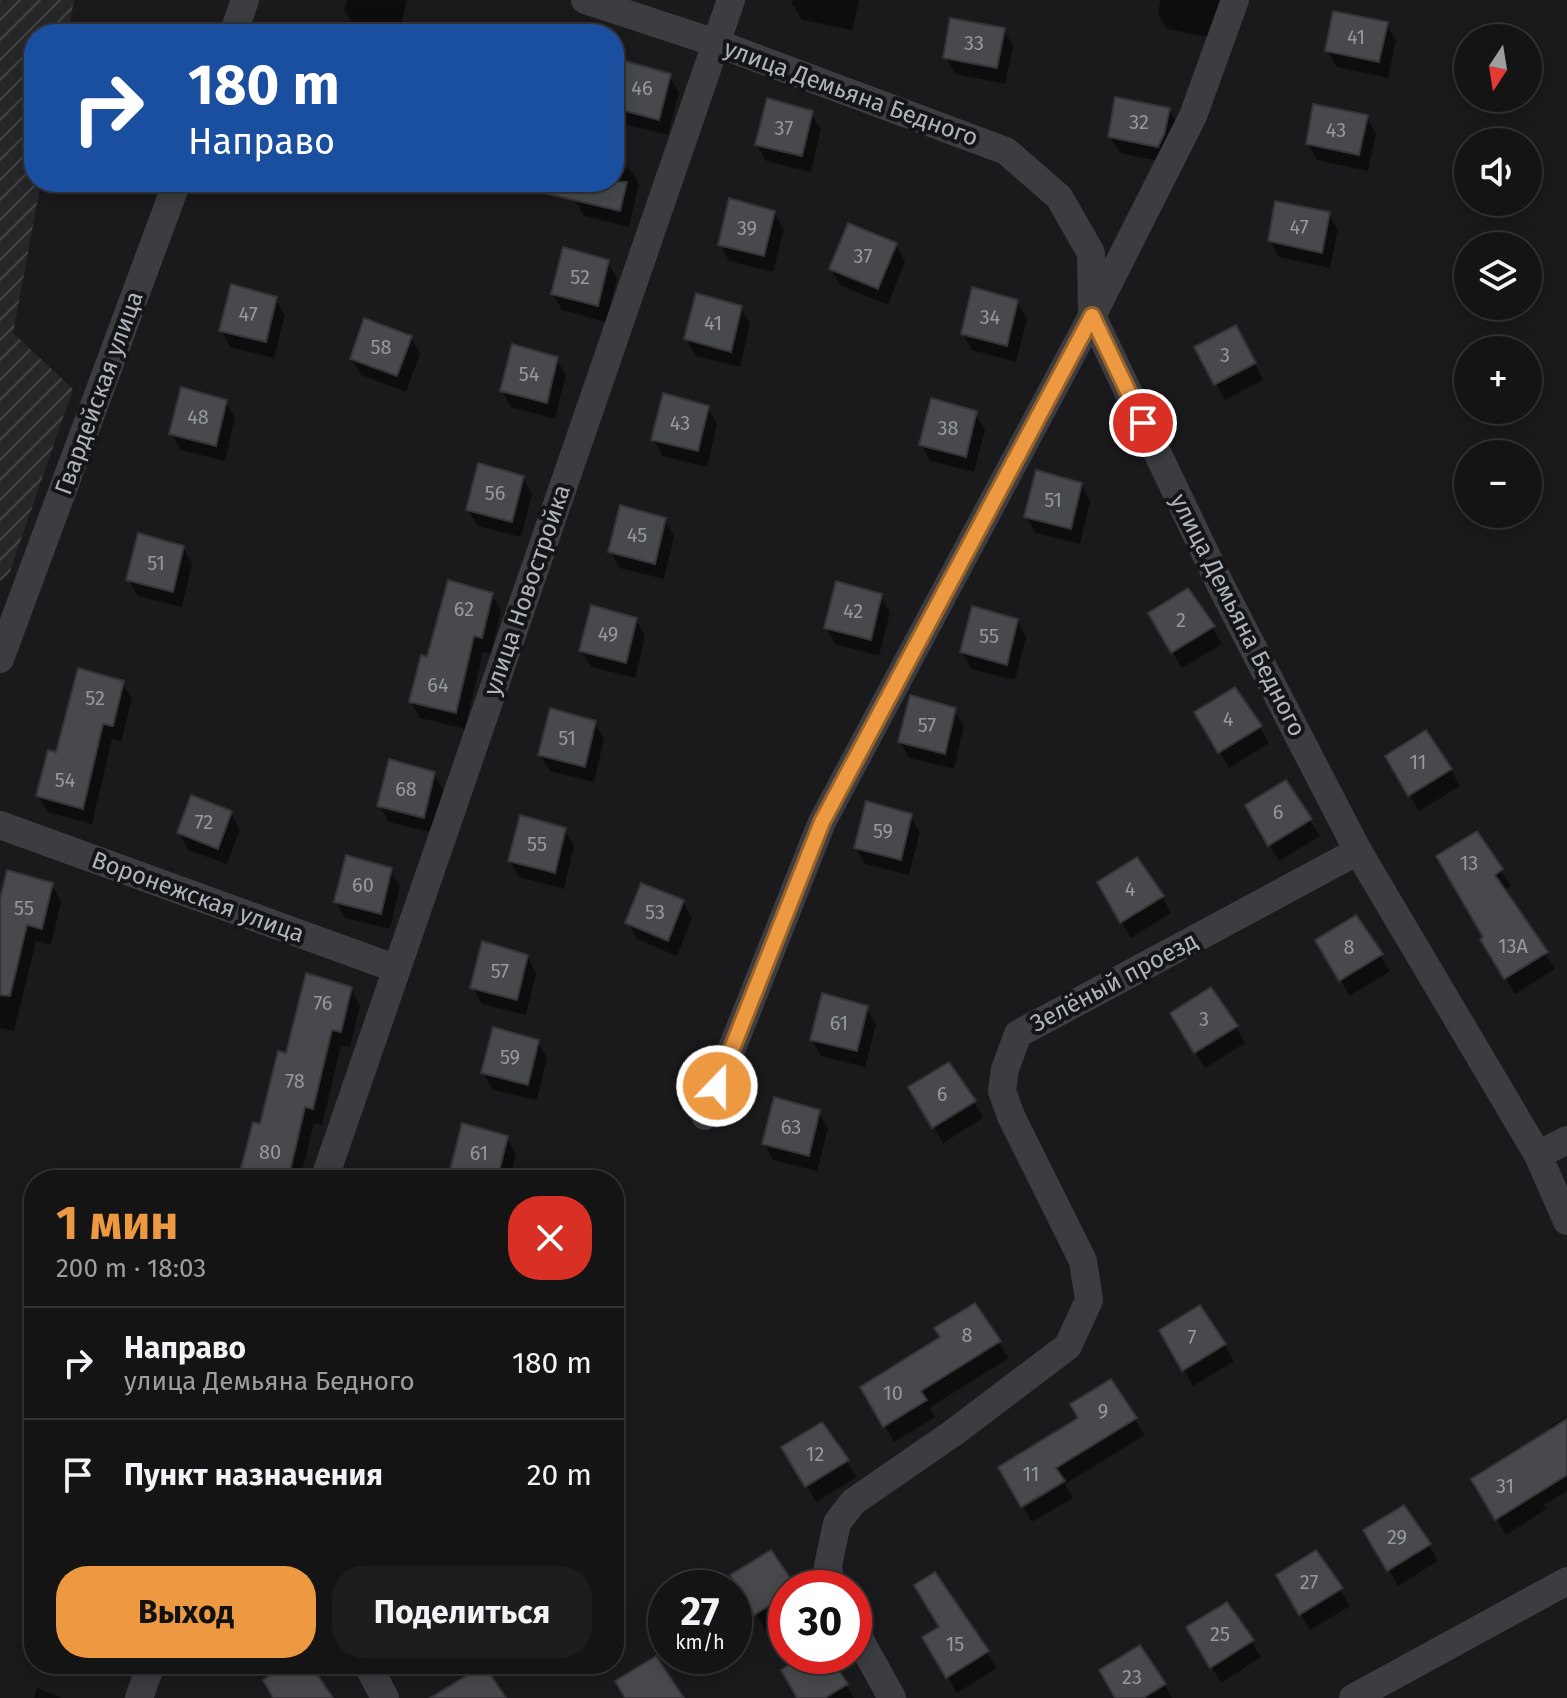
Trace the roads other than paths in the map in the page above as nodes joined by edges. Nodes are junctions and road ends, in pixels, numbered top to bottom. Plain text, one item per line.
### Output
1 (245, 0) edge
2 (585, 0) edge
3 (731, 0) edge
4 (1235, 0) edge
5 (237, 24) edge
6 (716, 43) junction
7 (173, 192) edge
8 (1092, 316) junction
9 (10, 608) edge
10 (0, 659) edge
11 (0, 825) edge
12 (1358, 851) junction
13 (397, 969) junction
14 (705, 1116) dead end
15 (1567, 1140) edge
16 (1538, 1155) junction
17 (327, 1170) edge
18 (1567, 1221) edge
19 (829, 1570) edge
20 (1567, 1581) edge
21 (872, 1662) edge
22 (147, 1674) edge
23 (372, 1674) edge
24 (139, 1698) edge
25 (385, 1698) edge
26 (892, 1698) edge
27 (1353, 1698) edge

1 - 5 street
2 - 6 street, улица Демьяна Бедного
3 - 6 street, улица Новостройка
4 - 8 street
6 - 8 street, улица Демьяна Бедного
6 - 13 street, улица Новостройка
7 - 9 street, Гвардейская улица
8 - 12 street, улица Демьяна Бедного
8 - 14 street
9 - 10 street, Гвардейская улица
11 - 13 street, Воронежская улица
12 - 16 street, улица Демьяна Бедного
12 - 19 street, Зелёный проезд
13 - 17 street, улица Новостройка
15 - 16 street
16 - 18 street, улица Демьяна Бедного
20 - 27 street
21 - 26 street
22 - 24 street
23 - 25 street

